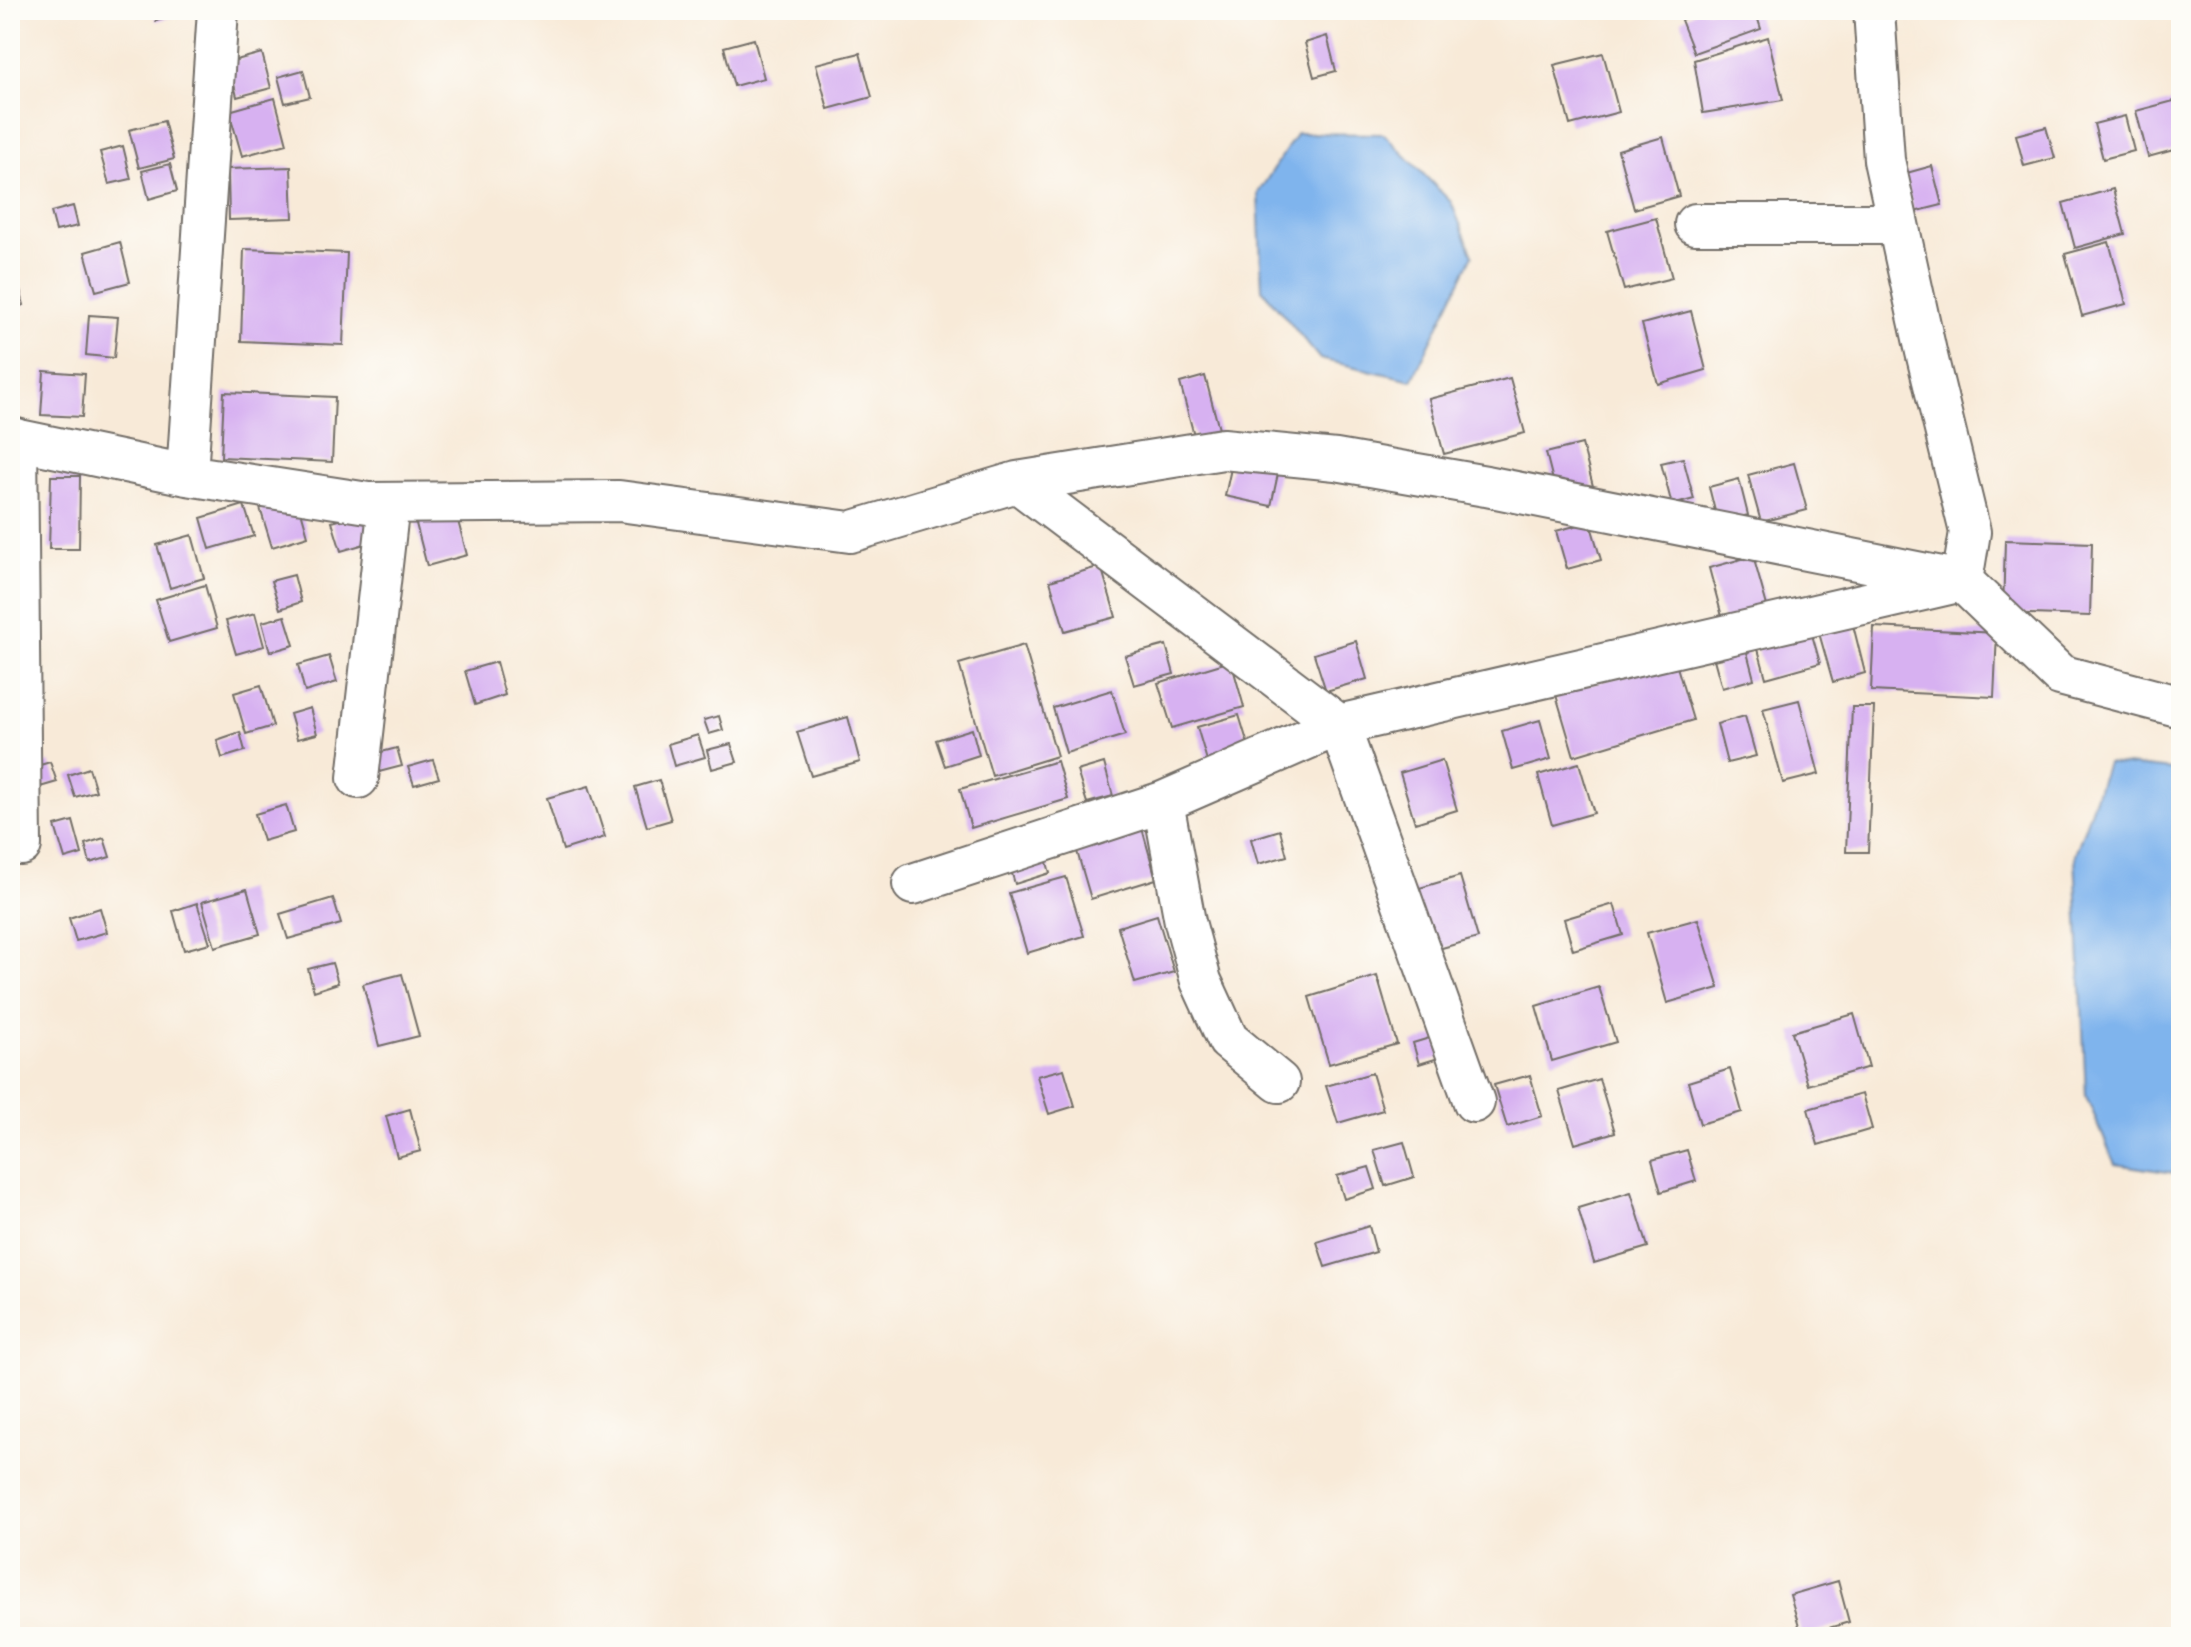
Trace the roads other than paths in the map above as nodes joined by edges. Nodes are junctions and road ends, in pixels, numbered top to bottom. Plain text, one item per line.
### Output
1 (218, 10) edge
2 (1874, 10) edge
3 (1695, 224) dead end
4 (1897, 224) junction
5 (13, 439) edge
6 (187, 475) junction
7 (1017, 482) junction
8 (389, 503) junction
9 (1962, 581) junction
10 (2181, 707) edge
11 (1339, 725) junction
12 (358, 778) dead end
13 (1163, 802) junction
14 (21, 845) dead end
15 (913, 884) dead end
16 (1279, 1082) dead end
17 (1474, 1102) dead end

1 - 6 street
2 - 4 street
3 - 4 street
4 - 9 street
5 - 6 street
5 - 14 street
6 - 8 street
7 - 8 street
7 - 9 street
7 - 11 street
8 - 12 street
9 - 10 street
9 - 11 street
11 - 13 street
11 - 17 street
13 - 15 street
13 - 16 street

